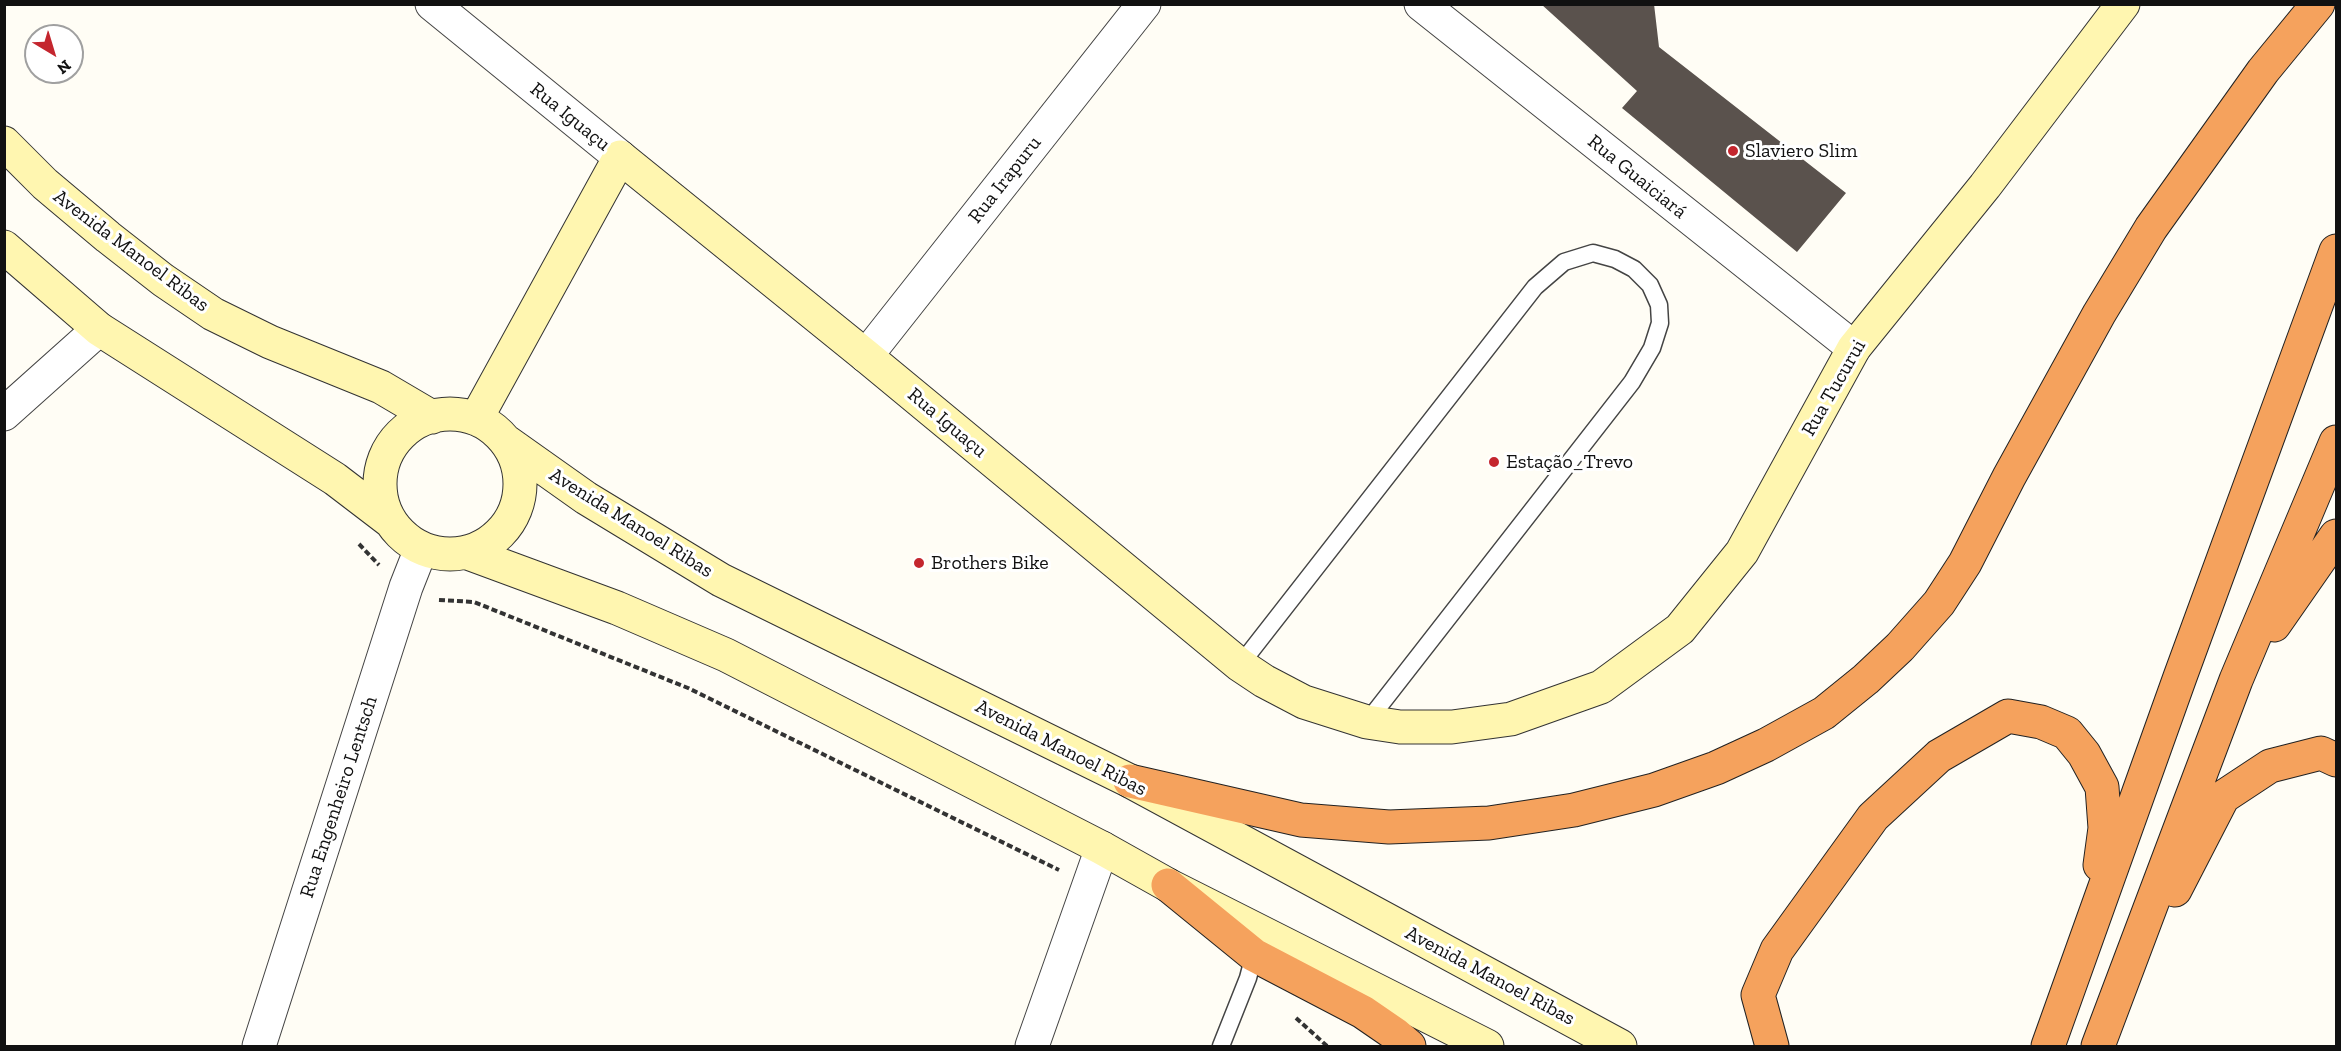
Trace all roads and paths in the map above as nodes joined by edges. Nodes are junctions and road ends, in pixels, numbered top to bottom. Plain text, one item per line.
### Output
1 (432, 4) edge
2 (1144, 4) edge
3 (1421, 4) edge
4 (2123, 4) edge
5 (2318, 4) edge
6 (4, 143) edge
7 (620, 157) junction
8 (4, 247) edge
9 (2337, 251) edge
10 (99, 329) junction
11 (1854, 348) junction
12 (866, 356) junction
13 (4, 414) edge
14 (432, 417) junction
15 (476, 419) junction
16 (507, 442) junction
17 (2337, 442) edge
18 (390, 521) junction
19 (2337, 536) edge
20 (356, 541) dead end
21 (421, 549) junction
22 (468, 553) junction
23 (406, 587) junction
24 (1240, 665) junction
25 (2236, 680) junction
26 (1511, 719) joint
27 (1367, 722) junction
28 (2337, 760) edge
29 (1130, 781) junction
30 (1102, 848) junction
31 (1089, 885) junction
32 (1168, 885) junction
33 (2093, 920) junction
34 (1254, 955) junction
35 (2101, 1037) edge
36 (259, 1047) edge
37 (1032, 1047) edge
38 (1221, 1047) edge
39 (1409, 1047) edge
40 (1487, 1047) edge
41 (1620, 1047) edge
42 (1772, 1047) edge
43 (2048, 1047) edge

1 - 7 street, Rua Iguaçu
2 - 12 street, Rua Irapuru
3 - 11 street, Rua Guaiciará
4 - 11 main road, Rua Tucurui
5 - 29 highway
6 - 14 main road, Avenida Manoel Ribas
7 - 12 main road, Rua Iguaçu
7 - 15 main road
8 - 10 main road
9 - 33 highway
10 - 13 street
10 - 18 main road
11 - 26 main road, Rua Tucurui
12 - 24 main road, Rua Iguaçu
14 - 15 main road
14 - 18 main road
15 - 16 main road
16 - 22 main road
16 - 29 main road, Avenida Manoel Ribas
17 - 25 highway
18 - 21 main road
19 - 25 highway
20 - 23 path
21 - 22 main road
21 - 23 street, Rua Engenheiro Lentsch
22 - 30 main road
23 - 31 path
23 - 36 street, Rua Engenheiro Lentsch
24 - 27 main road, Rua Iguaçu
24 - 27 lane
25 - 35 highway
26 - 27 main road, Rua Iguaçu
28 - 35 highway
29 - 41 main road, Avenida Manoel Ribas
30 - 31 street
30 - 32 main road
31 - 37 street
32 - 34 highway
32 - 40 main road
33 - 42 highway
33 - 43 highway
34 - 38 lane
34 - 39 highway

